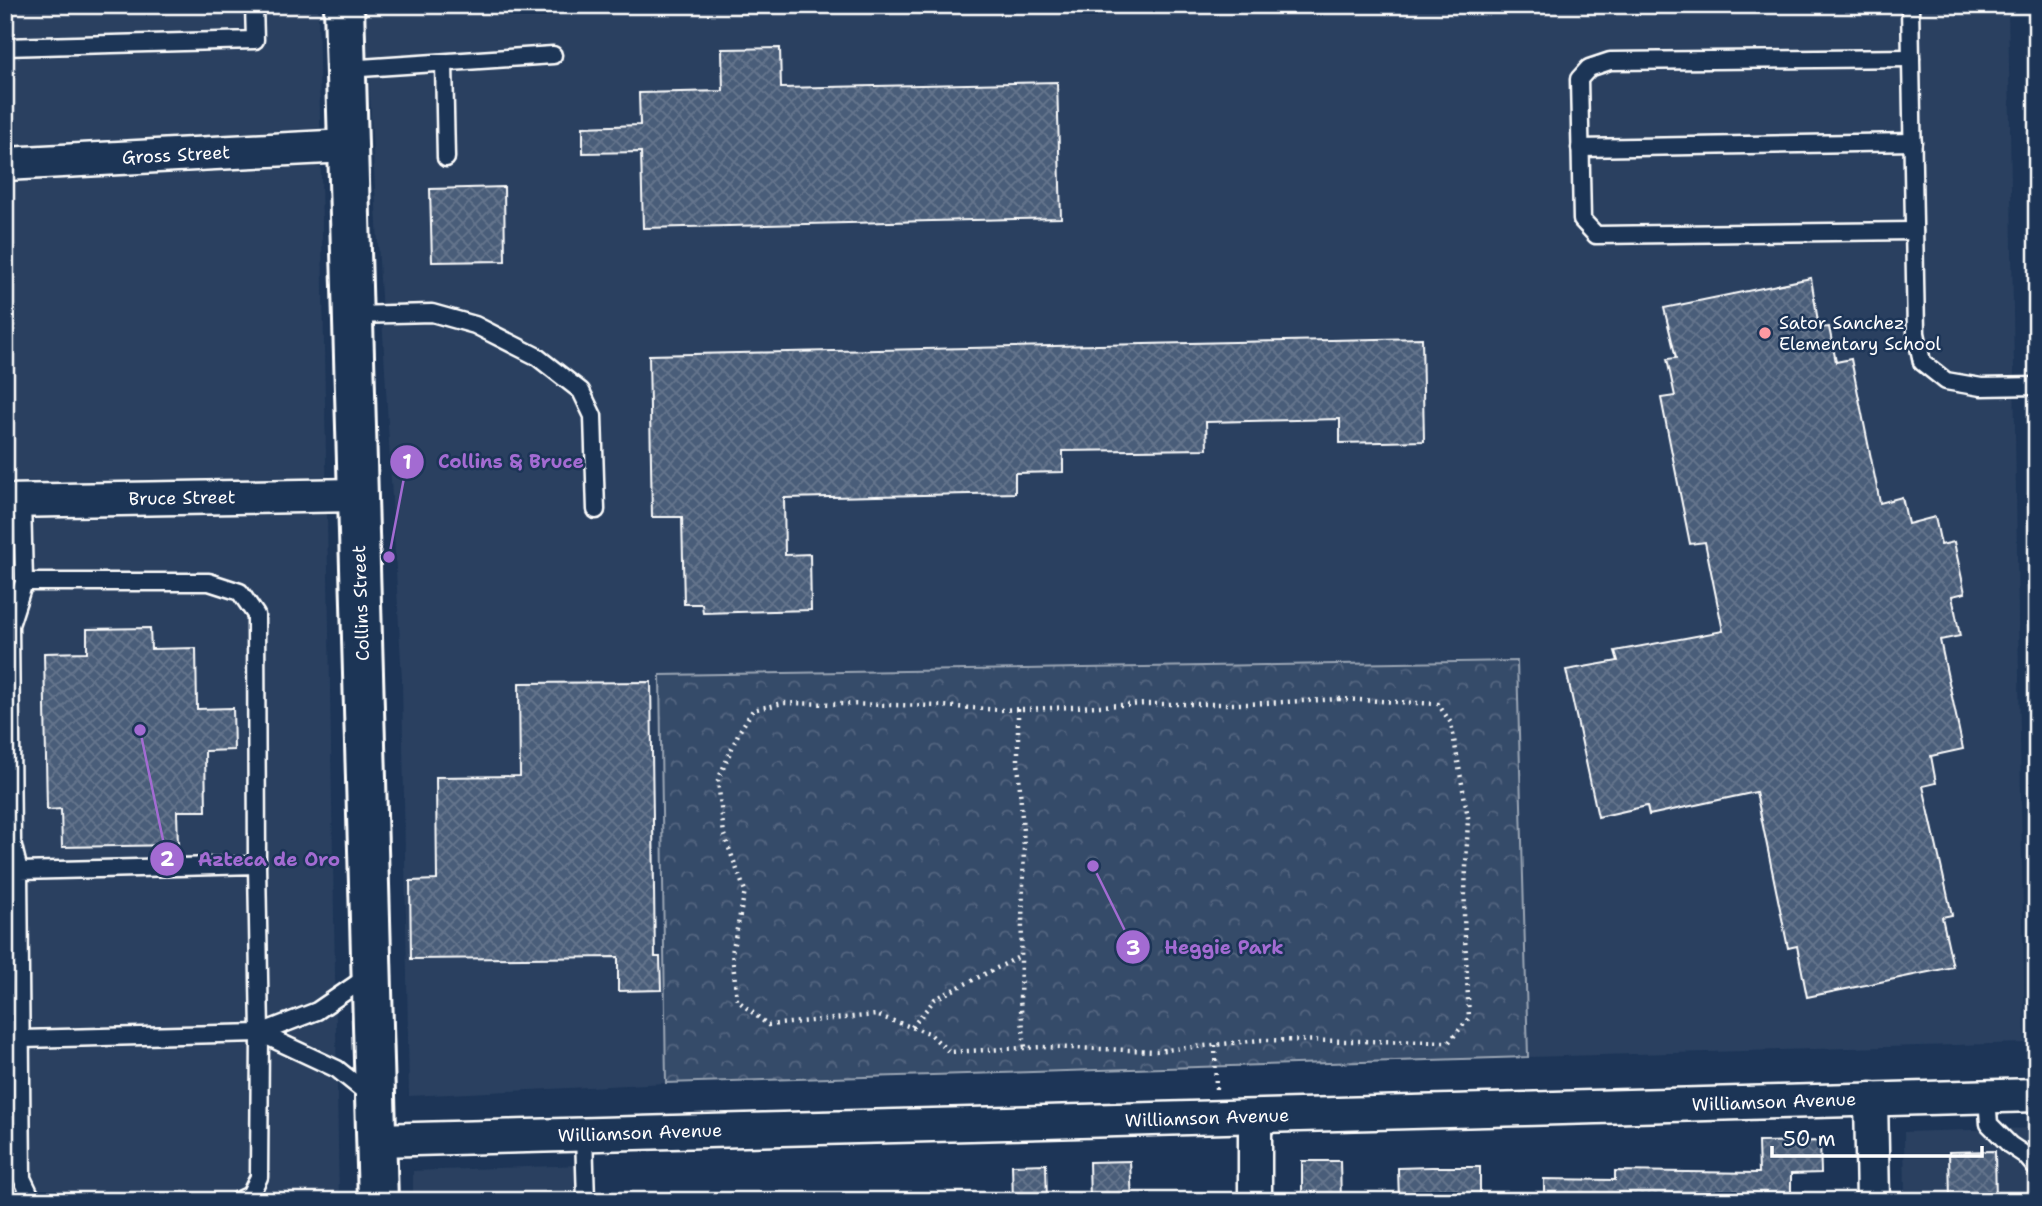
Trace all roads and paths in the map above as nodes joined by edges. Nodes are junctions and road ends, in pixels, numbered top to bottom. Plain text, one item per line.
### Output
1 (254, 5) edge
2 (344, 5) edge
3 (1910, 5) edge
4 (5, 47) edge
5 (554, 55) dead end
6 (1911, 58) junction
7 (444, 63) junction
8 (346, 69) junction
9 (1913, 142) junction
10 (348, 146) junction
11 (1580, 148) junction
12 (446, 158) dead end
13 (5, 164) edge
14 (1914, 231) junction
15 (354, 315) junction
16 (2037, 386) edge
17 (358, 495) junction
18 (13, 501) edge
19 (596, 510) dead end
20 (24, 582) junction
21 (1018, 709) junction
22 (257, 866) junction
23 (19, 871) junction
24 (1021, 956) junction
25 (373, 973) junction
26 (912, 1027) junction
27 (260, 1033) junction
28 (22, 1039) junction
29 (1215, 1045) junction
30 (1026, 1048) junction
31 (1216, 1092) dead end
32 (2037, 1095) edge
33 (1987, 1097) junction
34 (1871, 1099) junction
35 (376, 1100) junction
36 (1255, 1117) junction
37 (584, 1134) junction
38 (377, 1140) junction
39 (2037, 1168) edge
40 (37, 1201) edge
41 (237, 1201) edge
42 (378, 1201) edge
43 (586, 1201) edge
44 (1255, 1201) edge
45 (1873, 1201) edge

1 - 4 lane
2 - 8 main road, Collins Street
3 - 6 lane
5 - 7 lane
6 - 9 lane
6 - 11 lane
7 - 8 lane
7 - 12 lane
8 - 10 main road, Collins Street
9 - 11 lane
9 - 14 lane
10 - 13 street, Gross Street
10 - 15 main road, Collins Street
11 - 14 lane
14 - 16 lane
15 - 17 main road, Collins Street
15 - 19 lane
17 - 18 street, Bruce Street
17 - 25 main road, Collins Street
18 - 20 lane
20 - 22 lane
20 - 23 lane
21 - 24 path
21 - 26 path
21 - 29 path
22 - 23 lane
22 - 27 lane
23 - 28 lane
24 - 26 path
24 - 30 path
25 - 27 lane
25 - 35 main road, Collins Street
26 - 30 path
27 - 28 lane
27 - 35 lane
27 - 41 lane
28 - 40 lane
29 - 30 path
29 - 31 path
32 - 33 street, Williamson Avenue
33 - 34 street, Williamson Avenue
33 - 39 lane
34 - 36 street, Williamson Avenue
34 - 45 street
35 - 38 main road, Collins Street
36 - 37 street, Williamson Avenue
36 - 44 street
37 - 38 street, Williamson Avenue
37 - 43 lane
38 - 42 main road, Collins Street

